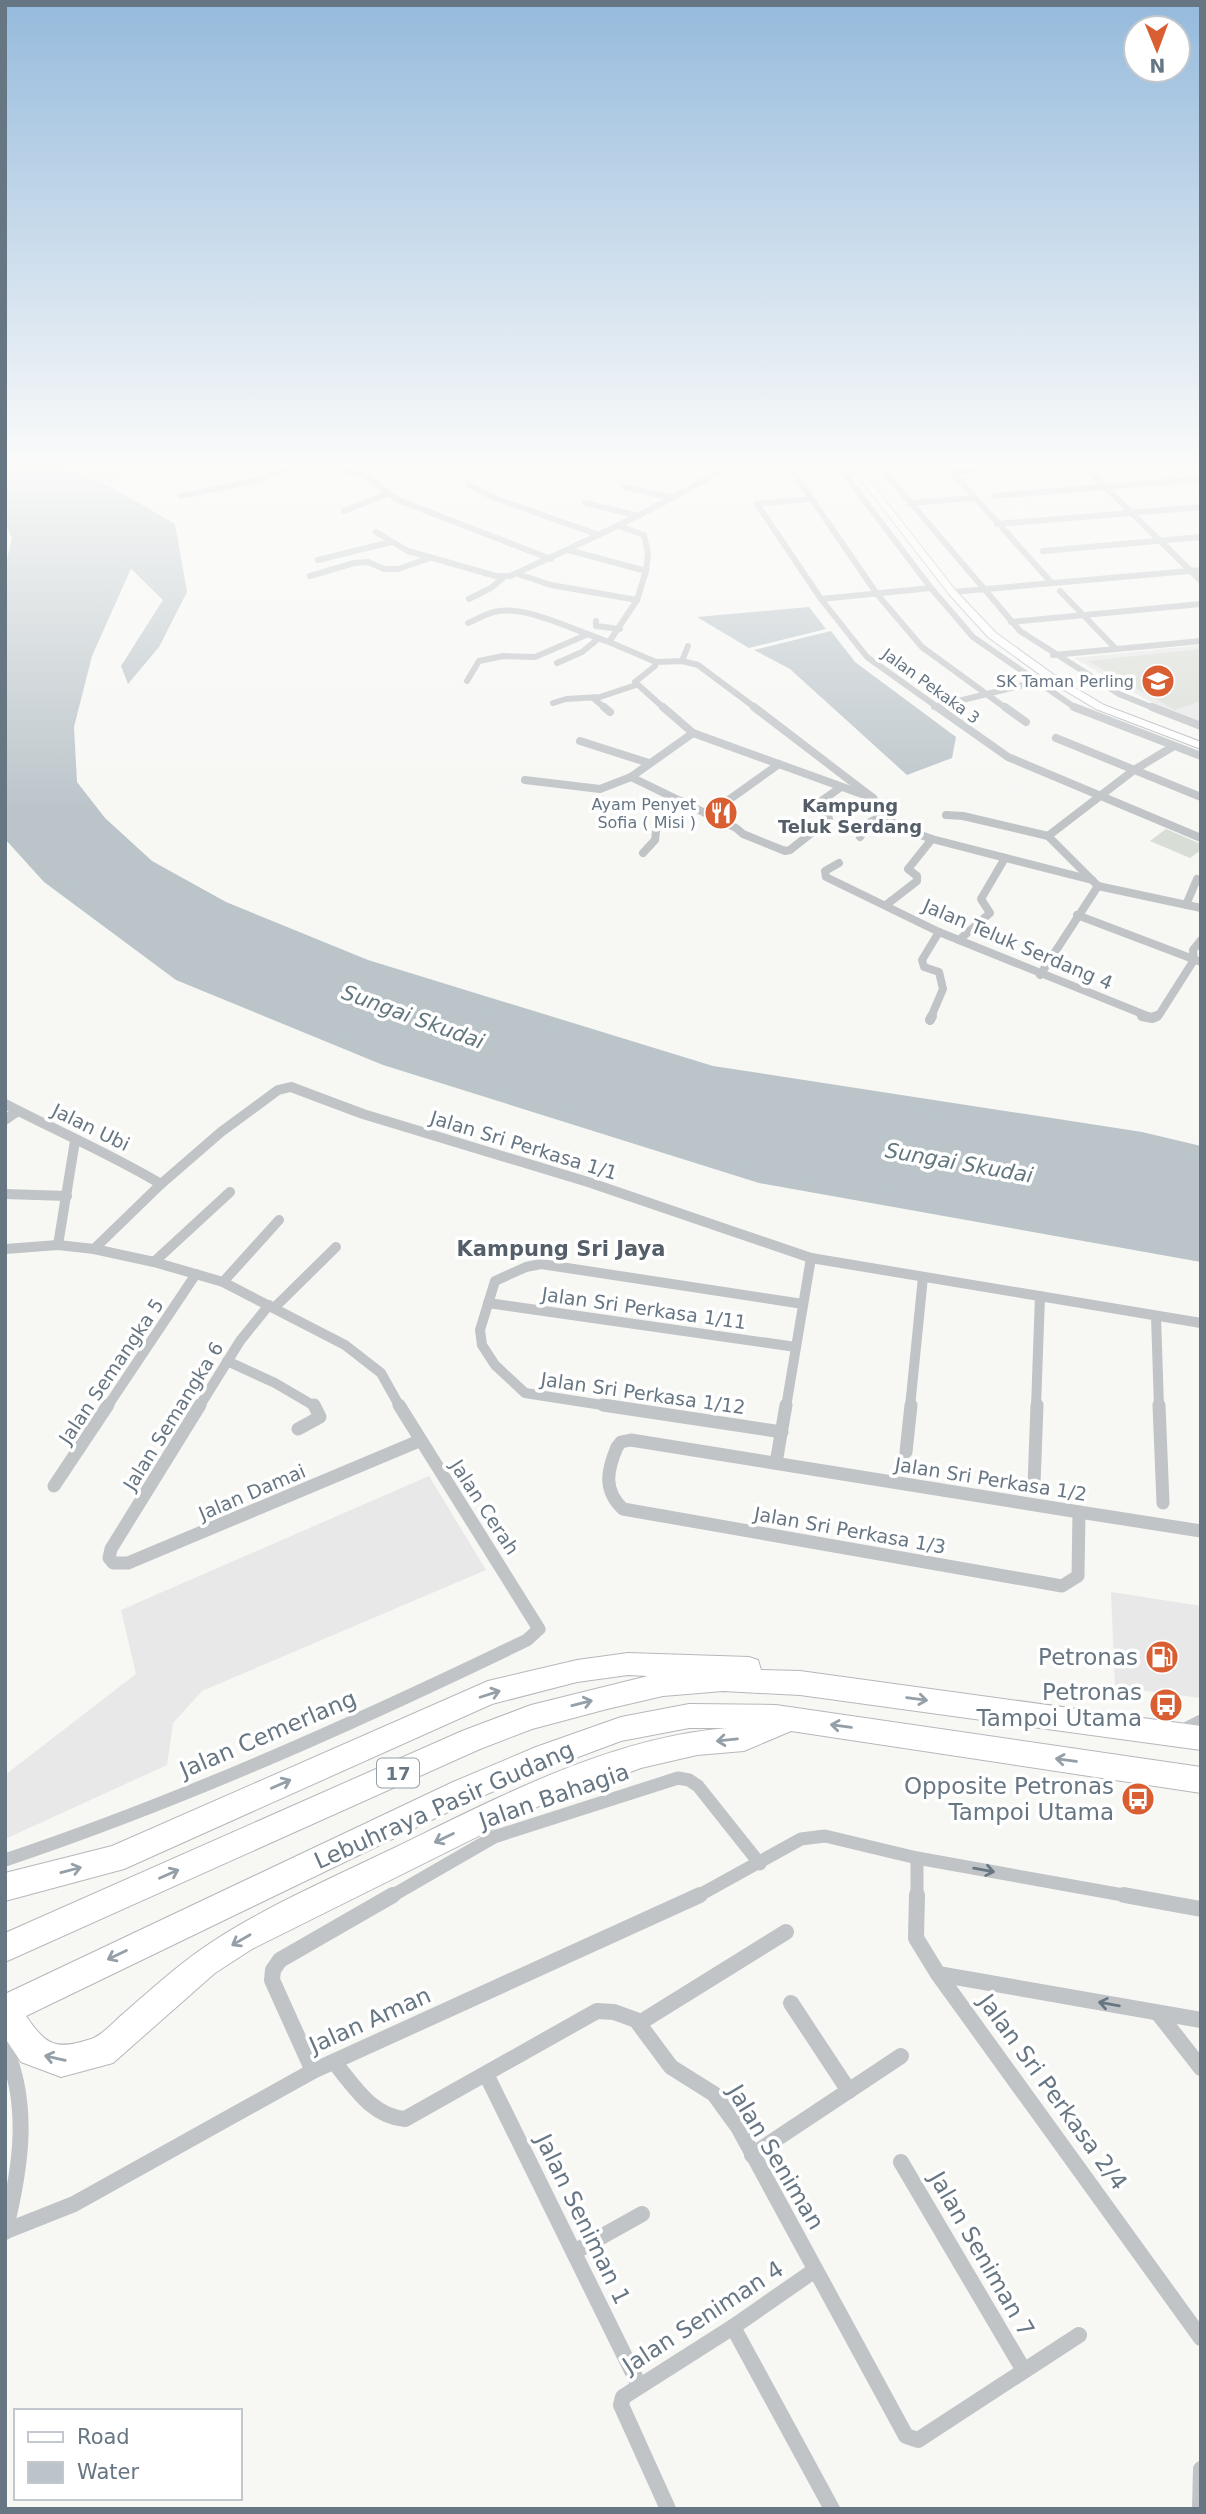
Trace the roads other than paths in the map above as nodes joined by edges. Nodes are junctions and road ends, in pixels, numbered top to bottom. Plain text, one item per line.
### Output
1 (500, 580) edge
2 (535, 580) edge
3 (643, 580) edge
4 (808, 580) edge
5 (867, 580) edge
6 (925, 580) edge
7 (943, 580) edge
8 (956, 580) edge
9 (975, 580) edge
10 (1070, 580) edge
11 (1051, 582) joint
12 (931, 588) junction
13 (981, 588) junction
14 (964, 590) junction
15 (1060, 591) dead end
16 (952, 592) junction
17 (877, 594) junction
18 (469, 599) dead end
19 (821, 599) junction
20 (637, 600) junction
21 (1201, 604) edge
22 (1083, 615) junction
23 (596, 621) dead end
24 (1011, 622) junction
25 (468, 623) dead end
26 (620, 629) junction
27 (586, 635) junction
28 (598, 639) junction
29 (1201, 641) edge
30 (609, 642) junction
31 (688, 646) dead end
32 (1116, 649) junction
33 (1053, 655) junction
34 (682, 661) junction
35 (656, 662) junction
36 (557, 663) dead end
37 (1053, 679) junction
38 (467, 681) dead end
39 (1038, 682) junction
40 (636, 685) junction
41 (988, 695) junction
42 (593, 698) junction
43 (553, 703) dead end
44 (934, 707) junction
45 (610, 712) dead end
46 (1026, 722) dead end
47 (1201, 726) edge
48 (693, 733) junction
49 (1056, 737) dead end
50 (1201, 739) edge
51 (580, 741) dead end
52 (1174, 746) junction
53 (1201, 746) edge
54 (1201, 756) edge
55 (649, 763) junction
56 (779, 764) junction
57 (1134, 771) junction
58 (631, 777) junction
59 (525, 780) dead end
60 (841, 787) junction
61 (1099, 797) junction
62 (1201, 797) edge
63 (873, 798) junction
64 (681, 801) junction
65 (709, 814) junction
66 (884, 815) junction
67 (946, 815) dead end
68 (1048, 836) junction
69 (860, 837) dead end
70 (1201, 838) edge
71 (932, 839) junction
72 (643, 853) dead end
73 (1004, 858) junction
74 (839, 863) dead end
75 (1198, 879) dead end
76 (1095, 883) junction
77 (886, 905) junction
78 (1186, 905) junction
79 (1201, 908) edge
80 (1077, 915) junction
81 (939, 932) junction
82 (959, 940) junction
83 (1201, 940) edge
84 (1197, 961) edge
85 (1040, 975) junction
86 (930, 1020) dead end
87 (5, 1104) edge
88 (18, 1111) junction
89 (5, 1119) edge
90 (75, 1141) junction
91 (161, 1184) junction
92 (230, 1192) dead end
93 (5, 1194) edge
94 (67, 1196) junction
95 (279, 1220) dead end
96 (58, 1245) junction
97 (336, 1247) dead end
98 (94, 1248) junction
99 (5, 1249) edge
100 (811, 1258) junction
101 (154, 1262) junction
102 (196, 1274) junction
103 (923, 1277) junction
104 (223, 1282) junction
105 (1040, 1296) junction
106 (488, 1303) junction
107 (803, 1304) junction
108 (272, 1306) junction
109 (1157, 1316) junction
110 (1201, 1323) edge
111 (796, 1347) junction
112 (227, 1361) junction
113 (298, 1429) dead end
114 (782, 1432) junction
115 (419, 1441) junction
116 (622, 1441) joint
117 (906, 1452) dead end
118 (776, 1463) junction
119 (1034, 1485) dead end
120 (54, 1486) dead end
121 (1163, 1503) dead end
122 (1079, 1511) junction
123 (1201, 1531) edge
124 (111, 1549) joint
125 (539, 1629) joint
126 (800, 1683) junction
127 (791, 1719) junction
128 (1201, 1721) edge
129 (1188, 1736) edge
130 (1194, 1781) edge
131 (917, 1858) junction
132 (5, 1860) edge
133 (760, 1864) junction
134 (5, 1887) edge
135 (1201, 1909) edge
136 (786, 1932) dead end
137 (17, 1943) edge
138 (938, 1974) junction
139 (791, 2003) dead end
140 (5, 2010) edge
141 (1158, 2013) junction
142 (1201, 2020) edge
143 (641, 2022) junction
144 (5, 2048) edge
145 (901, 2056) dead end
146 (334, 2062) junction
147 (1201, 2068) edge
148 (313, 2071) junction
149 (486, 2074) junction
150 (849, 2091) junction
151 (752, 2155) junction
152 (901, 2162) dead end
153 (642, 2214) dead end
154 (6, 2231) edge
155 (574, 2252) junction
156 (815, 2270) junction
157 (733, 2327) junction
158 (1079, 2335) dead end
159 (1201, 2338) edge
160 (1023, 2369) junction
161 (639, 2385) junction
162 (1201, 2469) edge
163 (668, 2509) edge
164 (832, 2509) edge
165 (1200, 2509) edge

1 - 18 street
2 - 20 street
3 - 20 street
4 - 19 street, Jalan Pekaka 3
5 - 17 street
6 - 12 street
7 - 16 main road
8 - 14 main road
9 - 13 street
10 - 11 street
11 - 13 street
12 - 17 street
12 - 39 street
13 - 14 street
13 - 24 street
14 - 16 street
14 - 50 main road
15 - 22 street
16 - 37 main road
17 - 19 street
17 - 41 street
19 - 44 street, Jalan Pekaka 3
20 - 26 street
21 - 22 street
22 - 24 street
22 - 32 street
23 - 26 street
24 - 33 street
25 - 27 street
26 - 30 street
27 - 28 street
27 - 38 street
28 - 30 street
28 - 36 street
29 - 32 street
30 - 35 street
31 - 34 street
32 - 33 street
33 - 47 street
34 - 35 street
34 - 63 street
35 - 40 street
37 - 39 street
37 - 53 main road
39 - 41 street
39 - 52 street
40 - 42 street
40 - 48 street
41 - 44 street
41 - 46 street
42 - 43 street
42 - 45 street
44 - 61 street, Jalan Pekaka 3
48 - 55 street
48 - 56 street
49 - 57 street
51 - 55 street
52 - 54 street
52 - 57 street
55 - 58 street
56 - 60 street
56 - 65 street
57 - 61 street
57 - 62 street
58 - 59 street
58 - 64 street
60 - 63 street
60 - 65 street
61 - 68 street
61 - 70 street, Jalan Pekaka 3
63 - 66 street
64 - 65 street
64 - 72 street
66 - 69 street
66 - 71 street
67 - 68 street
68 - 76 street
71 - 73 street
71 - 77 street
73 - 76 street
73 - 82 street
74 - 77 street, Jalan Teluk Serdang 4
75 - 78 street
76 - 78 street
76 - 80 street
77 - 81 street, Jalan Teluk Serdang 4
78 - 79 street
80 - 84 street
80 - 85 street
81 - 82 street, Jalan Teluk Serdang 4
81 - 86 street
82 - 85 street, Jalan Teluk Serdang 4
83 - 84 street
84 - 85 street, Jalan Teluk Serdang 4
87 - 88 street, Jalan Ubi
88 - 89 street
88 - 90 street, Jalan Ubi
90 - 91 street, Jalan Ubi
90 - 94 street
91 - 98 street, Jalan Sri Perkasa 1/1
91 - 100 street, Jalan Sri Perkasa 1/1
92 - 101 street
93 - 94 street
94 - 96 street
95 - 104 street
96 - 98 street, Jalan Cerah
96 - 99 street, Jalan Cerah
97 - 108 street, Jalan Semangka 6
98 - 101 street, Jalan Cerah
100 - 103 street, Jalan Sri Perkasa 1/1
100 - 107 street
101 - 102 street, Jalan Cerah
102 - 104 street, Jalan Cerah
102 - 120 street, Jalan Semangka 5
103 - 105 street, Jalan Sri Perkasa 1/1
103 - 117 street
104 - 108 street, Jalan Cerah
105 - 109 street, Jalan Sri Perkasa 1/1
105 - 119 street
106 - 107 street, Jalan Sri Perkasa 1/12
106 - 111 street, Jalan Sri Perkasa 1/11
106 - 114 street, Jalan Sri Perkasa 1/12
107 - 111 street
108 - 112 street, Jalan Semangka 6
108 - 115 street, Jalan Cerah
109 - 110 street, Jalan Sri Perkasa 1/1
109 - 121 street
111 - 114 street
112 - 113 street
112 - 124 street, Jalan Semangka 6
114 - 118 street
115 - 124 street, Jalan Damai
115 - 125 street, Jalan Cerah
116 - 118 street, Jalan Sri Perkasa 1/2
116 - 122 street, Jalan Sri Perkasa 1/3
118 - 122 street, Jalan Sri Perkasa 1/2
122 - 123 street, Jalan Sri Perkasa 1/2
125 - 132 street, Jalan Cemerlang
126 -> 129 highway, Lebuhraya Pasir Gudang / 17
134 -> 126 highway
137 -> 126 highway, Lebuhraya Pasir Gudang / 17
130 -> 127 highway, Lebuhraya Pasir Gudang / 17
127 -> 140 highway, Lebuhraya Pasir Gudang / 17
127 -> 140 highway
128 - 129 street
131 - 133 street, Jalan Aman
131 -> 135 street
131 - 138 street, Jalan Sri Perkasa 2/4
133 - 146 street, Jalan Aman
133 - 148 street, Jalan Bahagia
136 - 143 street
141 -> 138 street
138 - 159 street, Jalan Sri Perkasa 2/4
139 - 150 street
141 - 142 street
141 - 147 street
143 - 149 street
143 - 151 street, Jalan Seniman
144 - 154 street
145 - 150 street
146 - 148 street, Jalan Aman
146 - 149 street
148 - 154 street, Jalan Aman
149 - 155 street, Jalan Seniman 1
150 - 151 street
151 - 156 street, Jalan Seniman
152 - 160 street, Jalan Seniman 7
153 - 155 street
155 - 161 street, Jalan Seniman 1
156 - 157 street, Jalan Seniman 4
156 - 160 street, Jalan Seniman
157 - 161 street, Jalan Seniman 4
157 - 164 street
158 - 160 street, Jalan Seniman
161 - 163 street, Jalan Seniman 4
162 - 165 street

